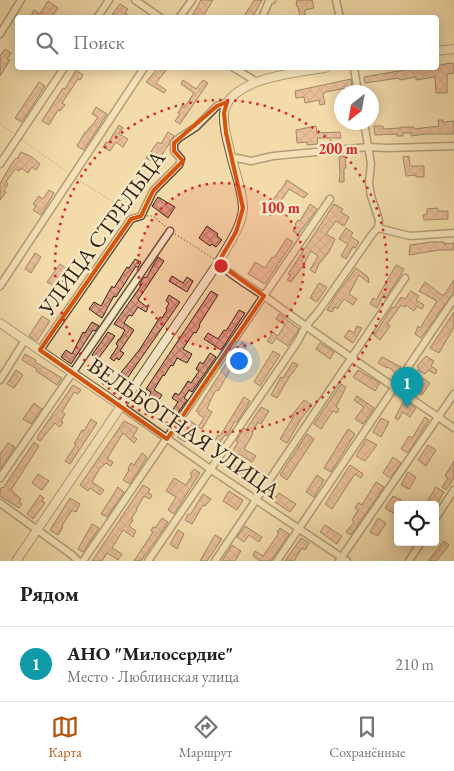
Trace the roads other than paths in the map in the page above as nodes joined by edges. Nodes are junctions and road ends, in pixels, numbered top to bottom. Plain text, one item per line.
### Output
1 (22, 0) edge
2 (109, 0) edge
3 (135, 0) edge
4 (192, 0) edge
5 (272, 0) edge
6 (336, 0) edge
7 (99, 15) edge
8 (157, 15) edge
9 (181, 15) edge
10 (263, 15) edge
11 (339, 15) edge
12 (0, 34) edge
13 (454, 49) edge
14 (439, 51) edge
15 (63, 70) edge
16 (143, 70) edge
17 (237, 70) edge
18 (315, 70) edge
19 (354, 70) edge
20 (257, 82) junction
21 (357, 85) edge
22 (227, 102) junction
23 (366, 130) edge
24 (454, 146) edge
25 (369, 147) junction
26 (232, 157) junction
27 (0, 164) edge
28 (330, 199) dead end
29 (378, 228) junction
30 (170, 231) road end
31 (453, 235) edge
32 (218, 262) junction
33 (405, 278) dead end
34 (0, 286) edge
35 (264, 296) junction
36 (454, 299) edge
37 (0, 323) edge
38 (305, 326) junction
39 (25, 340) junction
40 (40, 350) junction
41 (351, 358) junction
42 (72, 372) junction
43 (0, 380) edge
44 (394, 388) junction
45 (454, 394) edge
46 (121, 406) junction
47 (438, 417) junction
48 (454, 428) edge
49 (167, 439) junction
50 (210, 469) junction
51 (0, 478) edge
52 (454, 490) edge
53 (256, 500) junction
54 (0, 503) edge
55 (439, 514) edge
56 (299, 528) junction
57 (38, 530) junction
58 (418, 546) edge
59 (343, 560) edge
60 (16, 561) edge
61 (78, 561) edge
62 (82, 561) edge
63 (148, 561) edge
64 (215, 561) edge
65 (277, 561) edge
66 (409, 561) edge

1 - 12 street
2 - 7 street
3 - 8 street
4 - 9 street
5 - 10 street
6 - 11 street
13 - 14 street
15 - 27 street
16 - 34 street
17 - 20 street
18 - 20 street
19 - 21 street
20 - 22 street
22 - 26 street
22 - 40 street, УЛИЦА СТРЕЛЬЦА
23 - 25 street
24 - 25 street
25 - 26 street
25 - 29 street
26 - 32 street
28 - 35 street
29 - 31 street
29 - 38 street
30 - 42 street
32 - 35 street
32 - 46 street
33 - 41 street
35 - 38 street
35 - 49 street
36 - 44 street
37 - 39 street, ВЕЛЬБОТНАЯ УЛИЦА
38 - 41 street
38 - 50 street
39 - 40 street, ВЕЛЬБОТНАЯ УЛИЦА
39 - 43 street, УЛИЦА СТРЕЛЬЦА
40 - 42 street, ВЕЛЬБОТНАЯ УЛИЦА
41 - 44 street
41 - 53 street
42 - 46 street, ВЕЛЬБОТНАЯ УЛИЦА
42 - 51 street
44 - 47 street
44 - 56 street
45 - 47 street
46 - 49 street, ВЕЛЬБОТНАЯ УЛИЦА
46 - 57 street
47 - 48 street
47 - 59 street
49 - 50 street, ВЕЛЬБОТНАЯ УЛИЦА
49 - 62 street
50 - 53 street, ВЕЛЬБОТНАЯ УЛИЦА
50 - 63 street
52 - 55 street
53 - 56 street, ВЕЛЬБОТНАЯ УЛИЦА
53 - 64 street
54 - 57 street
56 - 59 street, ВЕЛЬБОТНАЯ УЛИЦА
56 - 65 street
57 - 60 street
57 - 61 street
58 - 66 street

